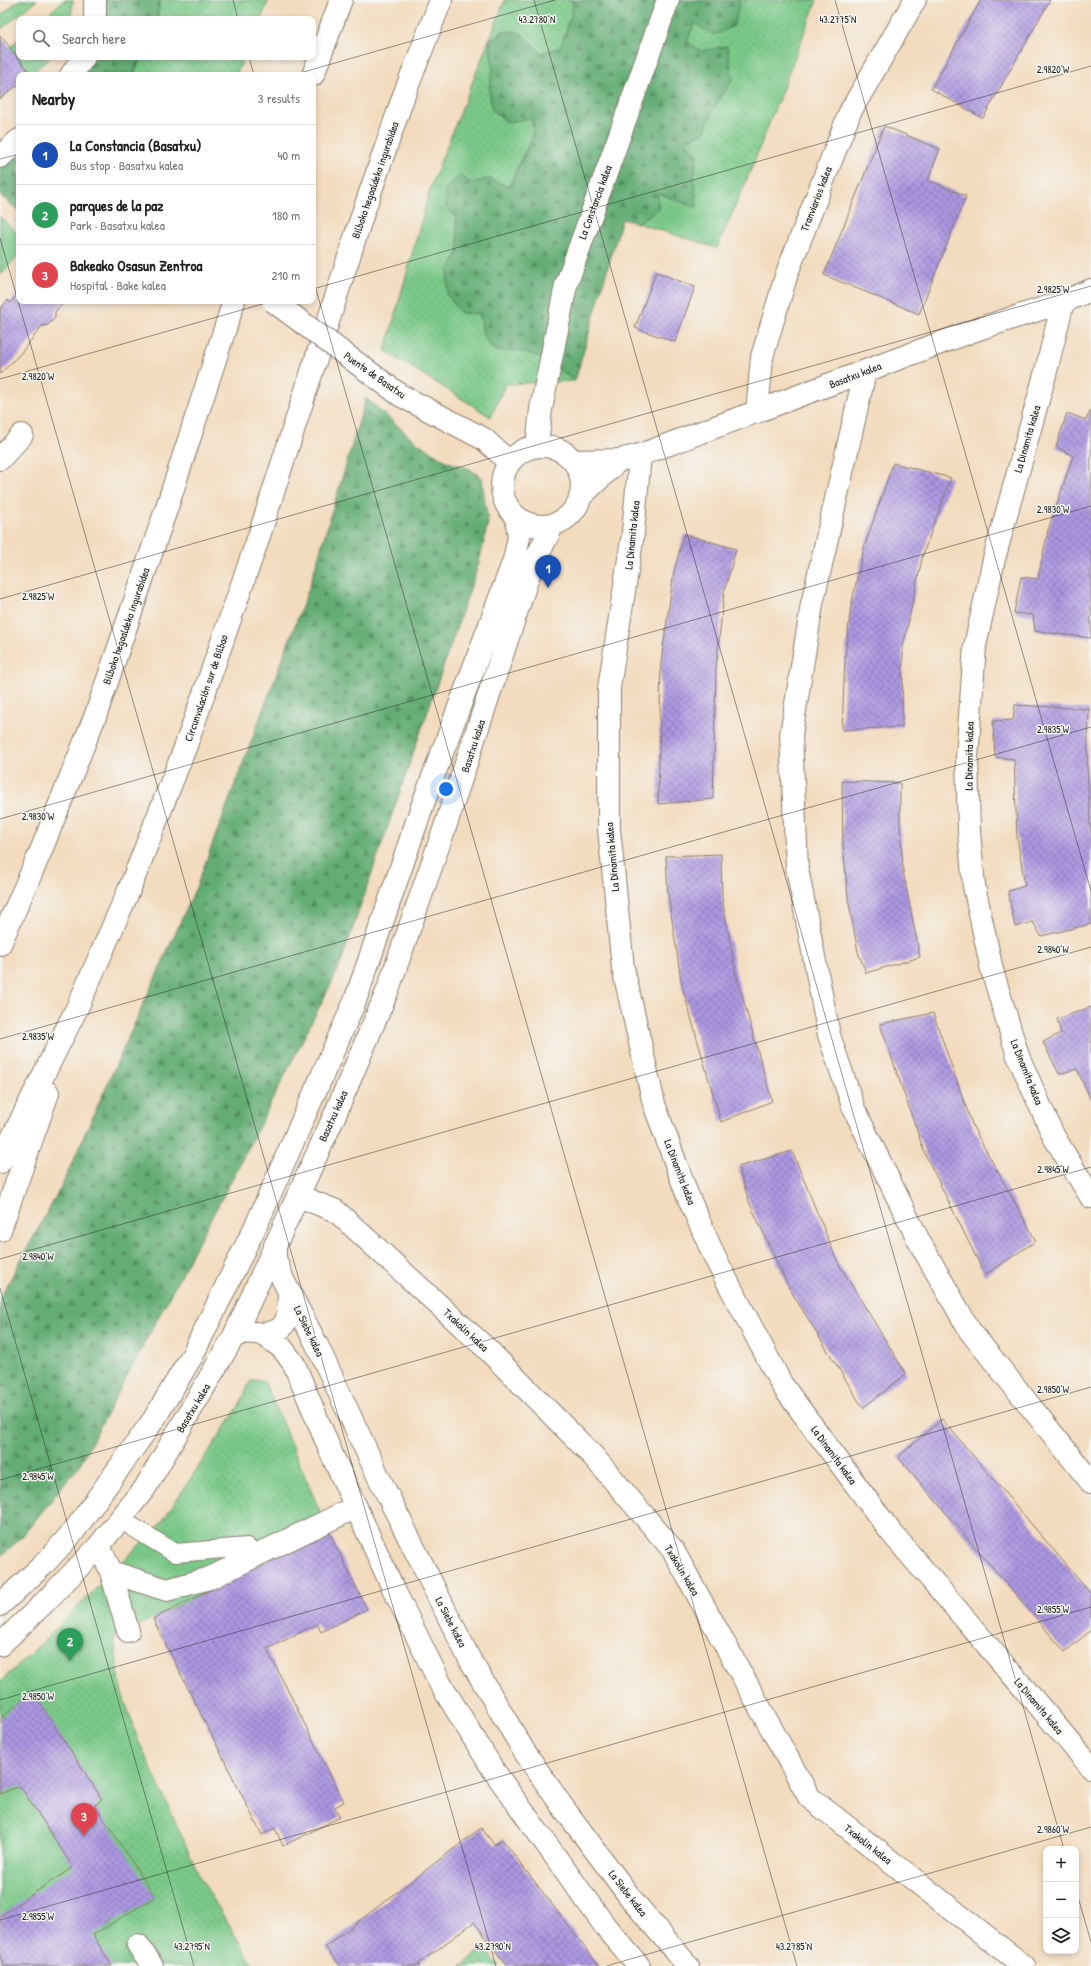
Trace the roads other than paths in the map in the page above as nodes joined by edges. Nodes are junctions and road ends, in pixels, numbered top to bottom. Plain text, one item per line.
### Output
1 (95, 0) edge
2 (341, 0) edge
3 (441, 0) edge
4 (668, 0) edge
5 (914, 0) edge
6 (95, 16) edge
7 (82, 60) edge
8 (73, 72) edge
9 (314, 72) edge
10 (16, 143) edge
11 (0, 158) edge
12 (1091, 290) edge
13 (1063, 302) junction
14 (233, 304) edge
15 (278, 304) edge
16 (315, 362) joint
17 (865, 372) junction
18 (757, 412) junction
19 (22, 436) dead end
20 (537, 446) junction
21 (640, 454) junction
22 (0, 459) edge
23 (619, 460) junction
24 (573, 461) junction
25 (509, 462) junction
26 (580, 497) junction
27 (516, 517) junction
28 (553, 525) junction
29 (0, 944) edge
30 (78, 1006) junction
31 (0, 1162) edge
32 (1091, 1197) edge
33 (306, 1199) dead end
34 (0, 1230) edge
35 (275, 1245) junction
36 (266, 1266) junction
37 (232, 1274) junction
38 (286, 1285) junction
39 (263, 1334) junction
40 (234, 1336) junction
41 (1091, 1482) edge
42 (356, 1507) junction
43 (120, 1519) junction
44 (247, 1547) dead end
45 (0, 1605) edge
46 (128, 1631) dead end
47 (0, 1644) edge
48 (1091, 1768) edge
49 (138, 1945) dead end
50 (152, 1966) edge
51 (639, 1966) edge
52 (688, 1966) edge
53 (1024, 1966) edge

1 - 6 main road
2 - 9 main road
3 - 16 main road, Bilboko hegoaldeko ingurabidea
4 - 20 main road, La Constancia kalea
5 - 18 main road, Tranviarios kalea
7 - 8 main road
10 - 11 main road
12 - 13 main road, Basatxu kalea
13 - 17 main road, Basatxu kalea
13 - 32 main road, La Dinamita kalea
14 - 29 main road, Bilboko hegoaldeko ingurabidea
15 - 25 main road, Puente de Basatxu, bridge
16 - 30 main road, Circunvalación sur de Bilbao
17 - 18 main road, Basatxu kalea
17 - 41 main road
18 - 21 main road, Basatxu kalea
19 - 22 main road
20 - 24 main road
20 - 25 main road
21 - 23 main road, Basatxu kalea
21 - 48 main road, La Dinamita kalea
23 - 24 main road, Basatxu kalea
23 - 26 main road, Basatxu kalea
24 - 26 main road
25 - 27 main road
26 - 28 main road
27 - 28 main road
27 - 37 main road
28 - 35 main road, Basatxu kalea
30 - 31 main road
30 - 34 main road
33 - 53 main road, Txakolin kalea
35 - 36 main road, Basatxu kalea
35 - 38 main road, La Siebe kalea
36 - 37 main road
36 - 38 main road
36 - 40 main road, Basatxu kalea
37 - 45 main road
38 - 39 main road
38 - 52 main road, La Siebe kalea
39 - 40 main road
39 - 42 main road
40 - 43 main road, Basatxu kalea
42 - 46 main road
42 - 51 main road
43 - 44 lane
43 - 47 main road, Basatxu kalea
49 - 50 main road

